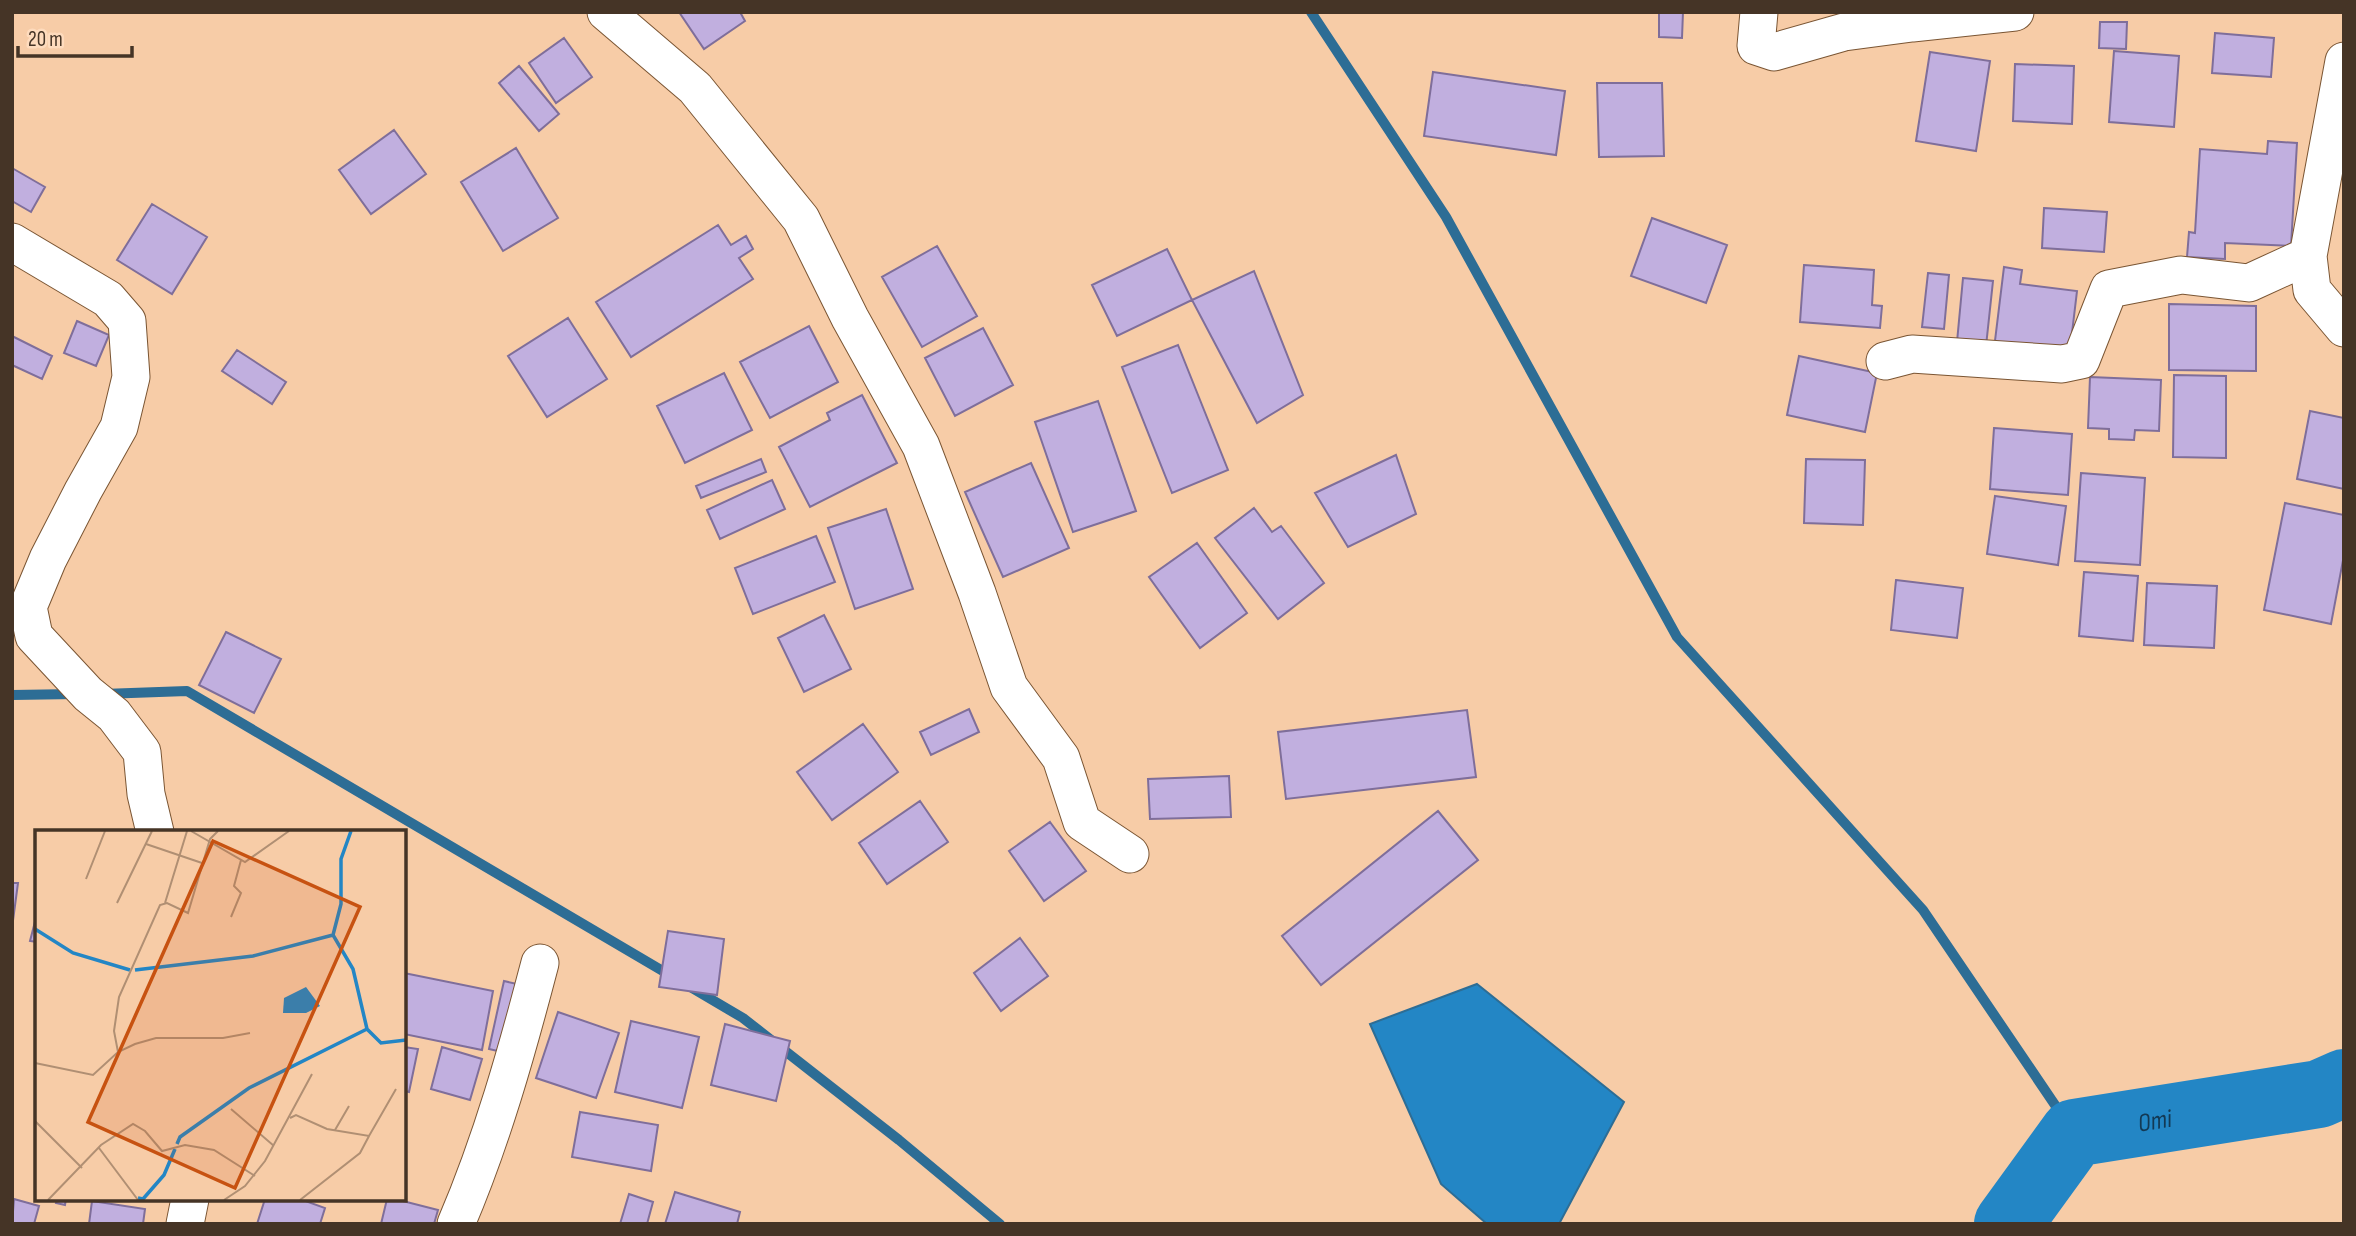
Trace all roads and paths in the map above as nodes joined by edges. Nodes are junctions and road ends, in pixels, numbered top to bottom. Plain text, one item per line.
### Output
1 (606, 12) edge
2 (1759, 12) edge
3 (2015, 12) edge
4 (2344, 61) edge
5 (12, 242) edge
6 (2308, 256) junction
7 (2344, 328) edge
8 (1885, 361) dead end
9 (155, 830) edge
10 (1130, 854) dead end
11 (540, 963) dead end
12 (191, 1201) edge
13 (185, 1224) edge
14 (456, 1224) edge

1 - 10 street
2 - 3 street
4 - 6 street
5 - 9 street
6 - 7 street
6 - 8 street
11 - 14 street
12 - 13 street

